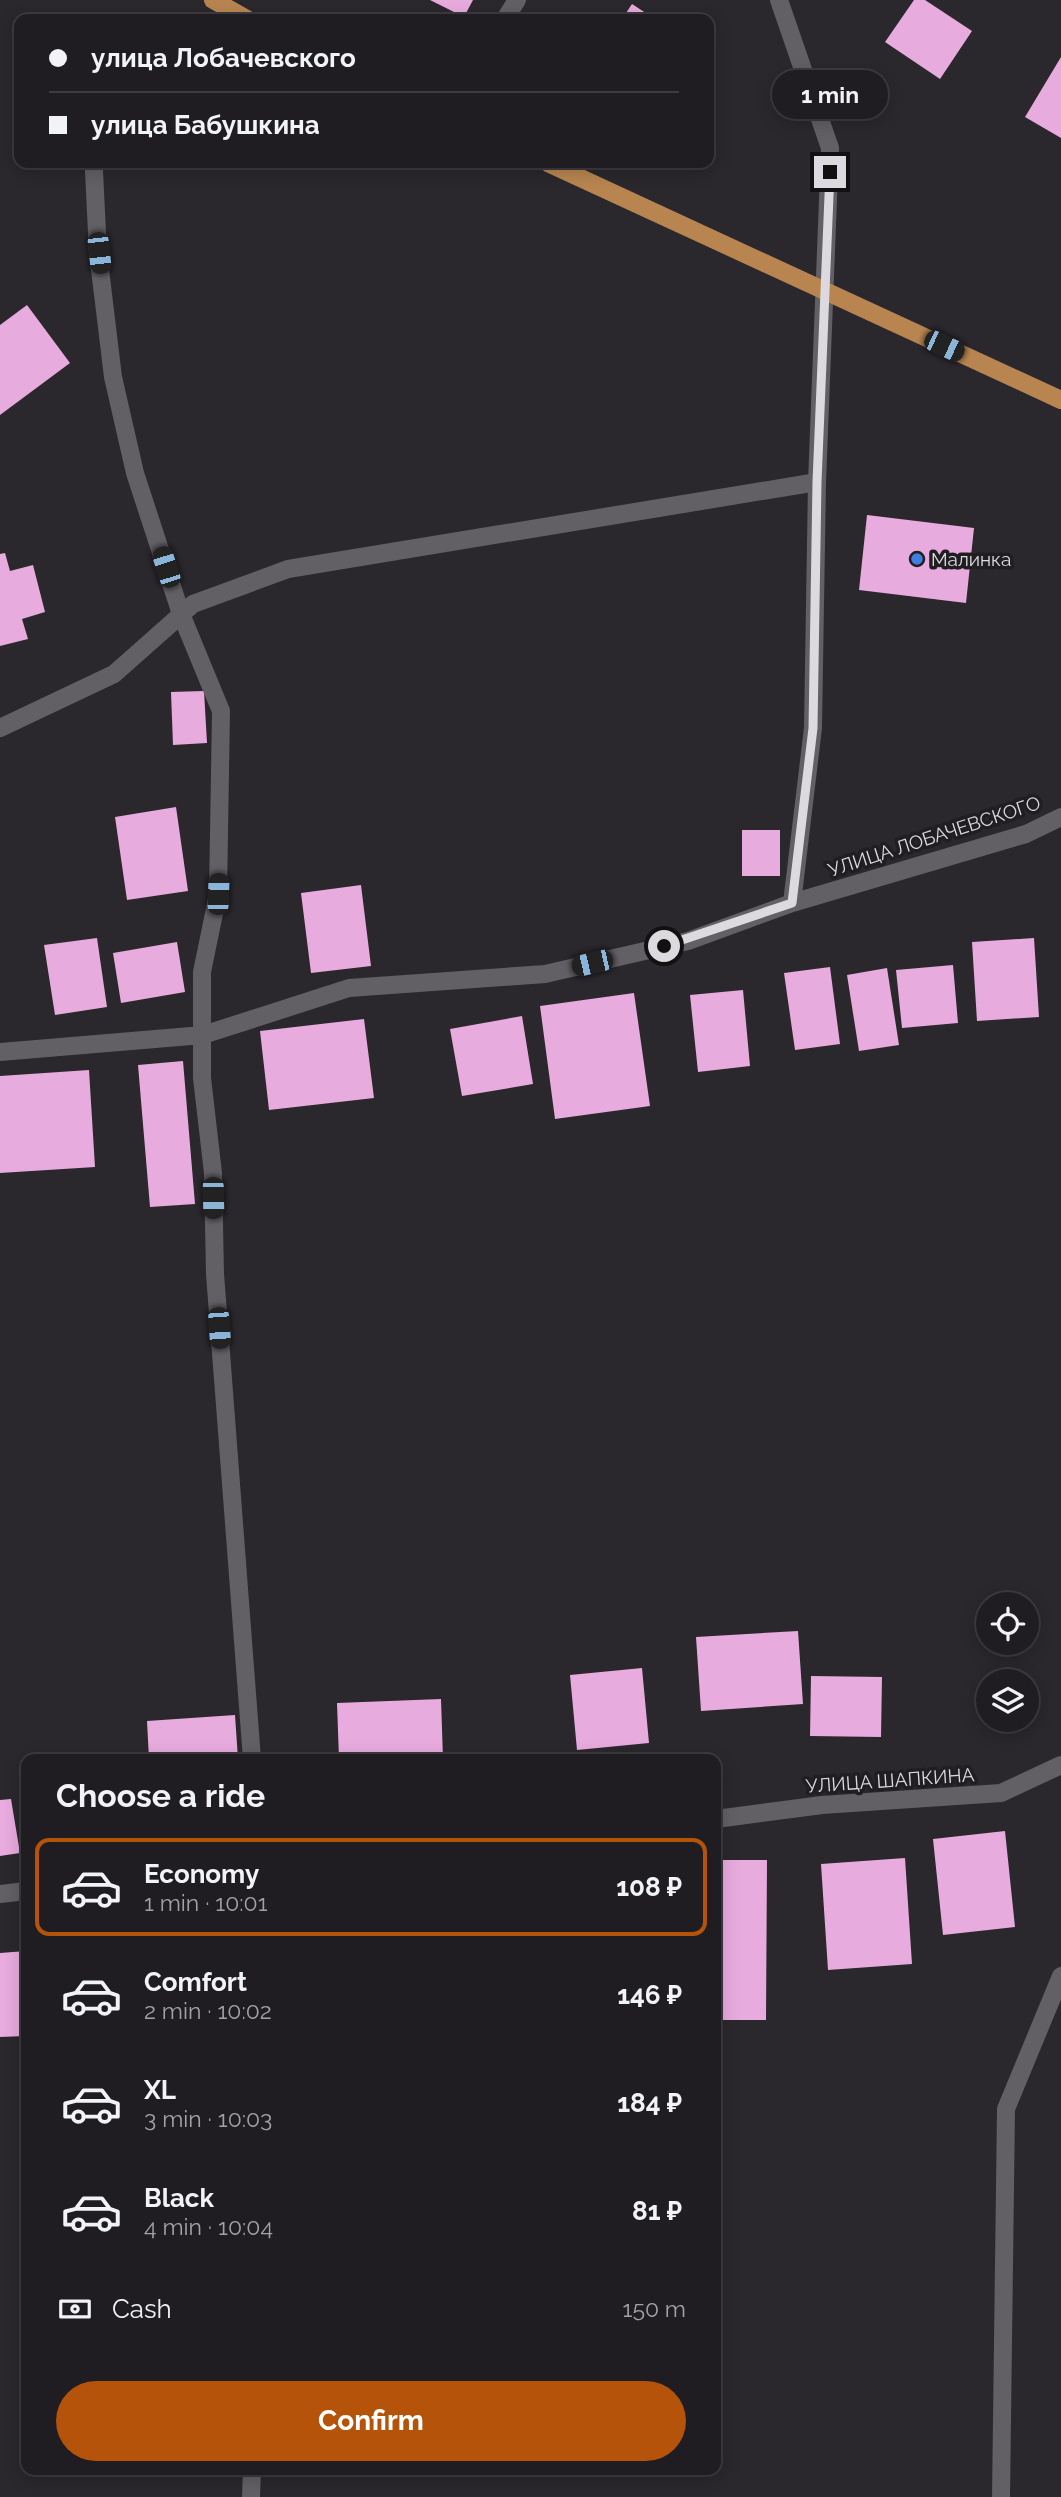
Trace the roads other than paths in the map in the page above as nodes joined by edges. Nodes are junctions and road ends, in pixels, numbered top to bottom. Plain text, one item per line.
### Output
1 (213, 0) edge
2 (779, 0) edge
3 (238, 14) edge
4 (559, 168) edge
5 (94, 171) dead end
6 (827, 291) junction
7 (1061, 400) edge
8 (817, 482) junction
9 (181, 614) junction
10 (0, 728) edge
11 (1061, 817) edge
12 (792, 903) junction
13 (203, 1035) junction
14 (0, 1052) edge
15 (252, 1754) edge
16 (1061, 1765) edge
17 (721, 1818) edge
18 (21, 1892) edge
19 (0, 1894) edge
20 (1061, 1976) edge
21 (252, 2475) edge
22 (251, 2497) edge
23 (1001, 2497) edge

1 - 3 main road
2 - 6 street
4 - 6 main road
5 - 9 street
6 - 7 main road
6 - 8 street
8 - 9 street
8 - 12 street
9 - 10 street
9 - 13 street
11 - 12 street, УЛИЦА ЛОБАЧЕВСКОГО
12 - 13 street, УЛИЦА ЛОБАЧЕВСКОГО
13 - 14 street, УЛИЦА ЛОБАЧЕВСКОГО
13 - 15 street
16 - 17 street, УЛИЦА ШАПКИНА
18 - 19 street
20 - 23 street
21 - 22 street

